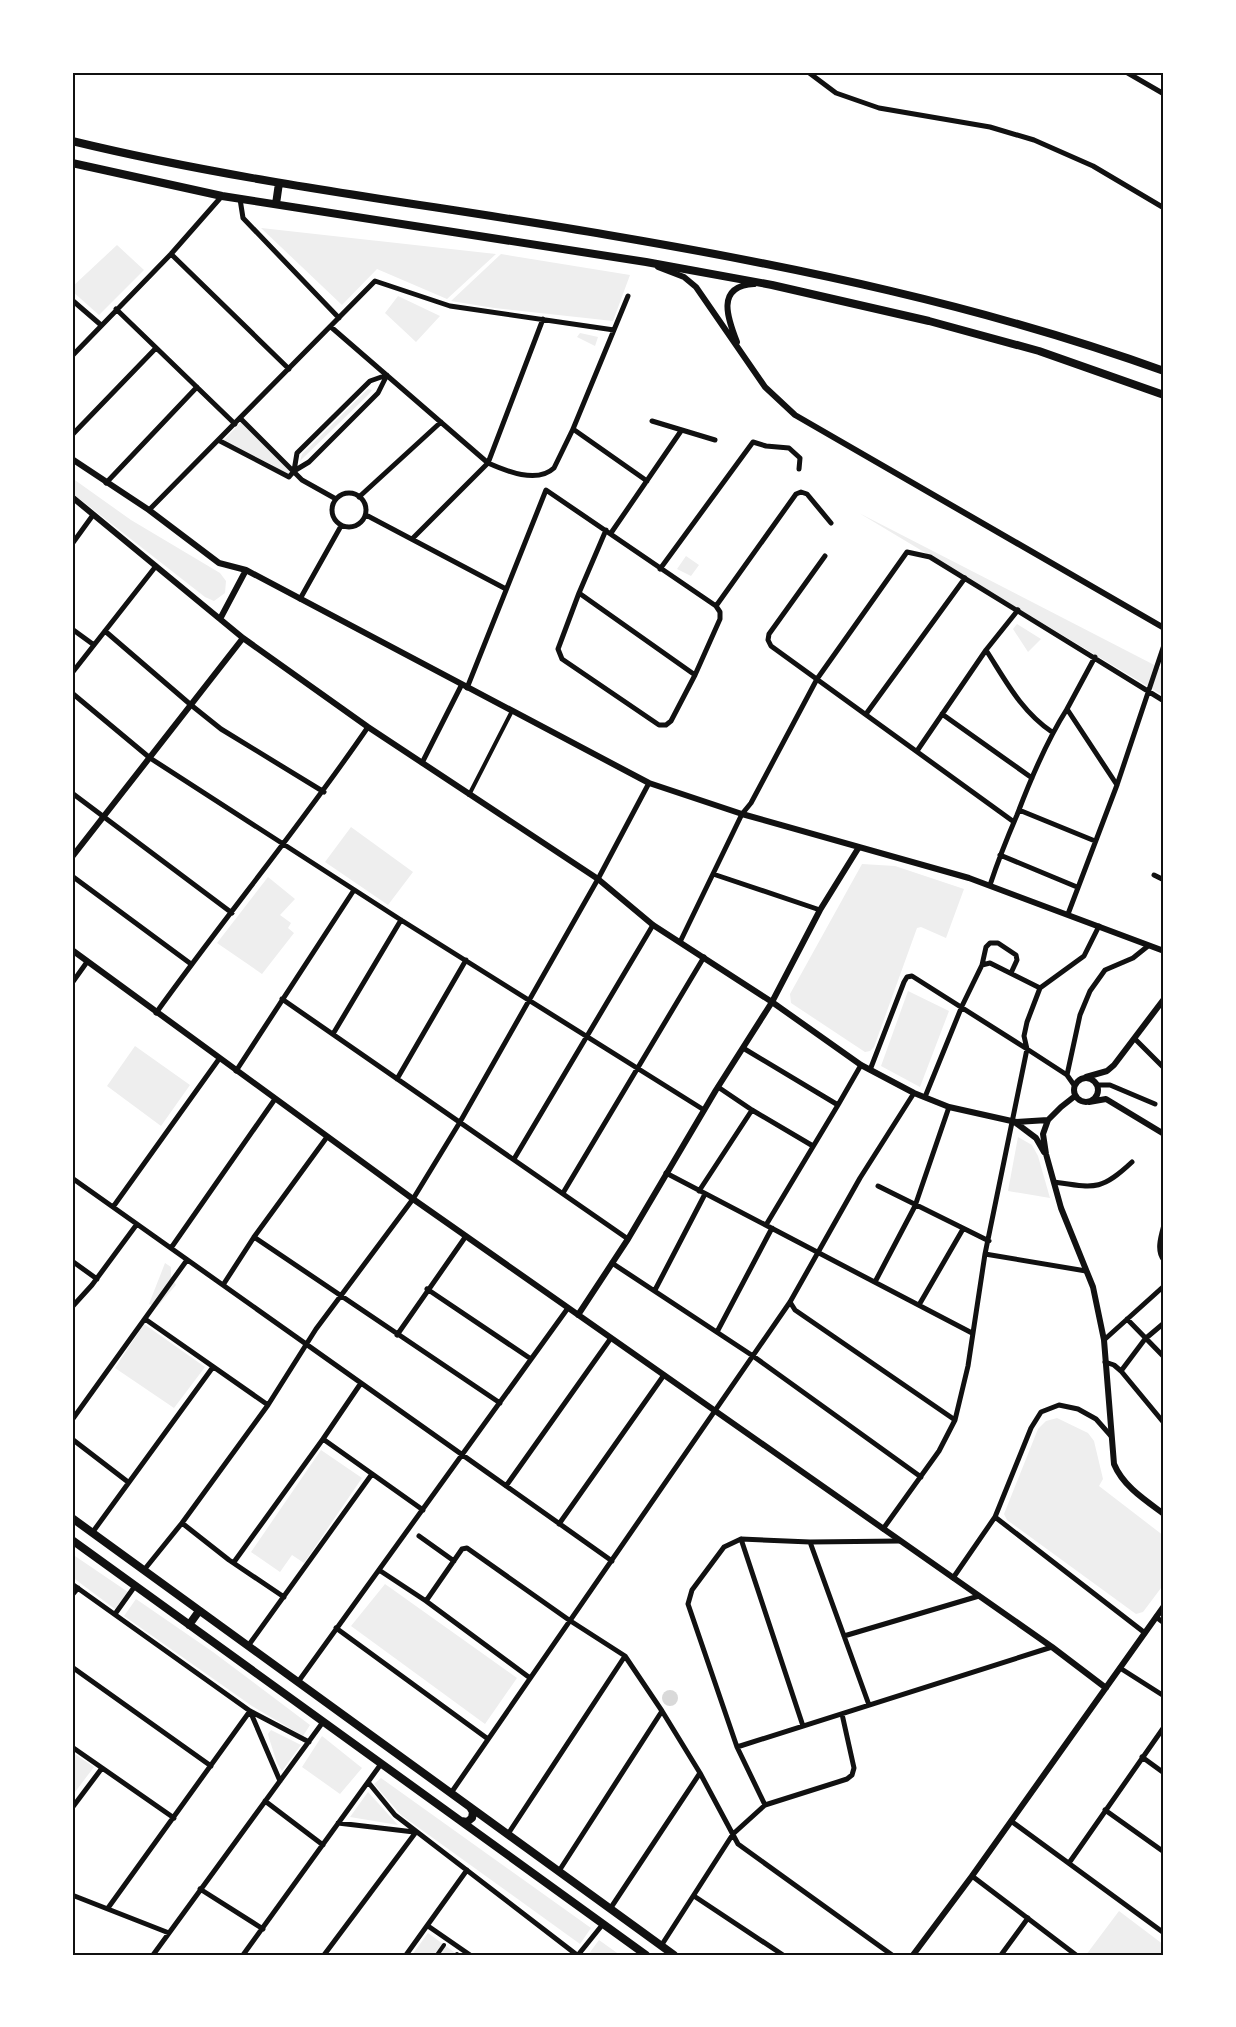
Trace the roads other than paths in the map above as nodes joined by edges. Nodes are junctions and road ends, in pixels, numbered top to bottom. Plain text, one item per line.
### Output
1 (808, 72) edge
2 (1126, 72) edge
3 (1164, 94) edge
4 (72, 141) edge
5 (72, 163) edge
6 (279, 183) junction
7 (222, 196) junction
8 (240, 199) junction
9 (276, 204) junction
10 (1164, 208) edge
11 (171, 254) junction
12 (646, 262) junction
13 (772, 285) junction
14 (628, 296) dead end
15 (72, 300) edge
16 (116, 309) junction
17 (339, 318) junction
18 (543, 319) junction
19 (101, 325) junction
20 (331, 327) junction
21 (614, 330) junction
22 (156, 348) junction
23 (72, 356) edge
24 (743, 357) junction
25 (289, 369) junction
26 (1164, 371) edge
27 (387, 375) junction
28 (197, 387) junction
29 (1164, 395) edge
30 (240, 418) junction
31 (652, 421) dead end
32 (441, 422) junction
33 (235, 424) junction
34 (573, 429) junction
35 (681, 431) junction
36 (72, 435) edge
37 (715, 440) dead end
38 (220, 441) junction
39 (72, 459) edge
40 (488, 463) junction
41 (799, 469) dead end
42 (294, 471) junction
43 (646, 481) junction
44 (106, 483) junction
45 (72, 497) edge
46 (359, 497) junction
47 (336, 499) junction
48 (149, 510) junction
49 (93, 515) junction
50 (366, 515) junction
51 (831, 523) dead end
52 (341, 526) junction
53 (609, 531) junction
54 (412, 539) junction
55 (72, 544) edge
56 (825, 556) dead end
57 (156, 566) junction
58 (660, 569) junction
59 (246, 570) junction
60 (965, 578) junction
61 (506, 589) junction
62 (579, 593) junction
63 (300, 599) junction
64 (716, 606) junction
65 (1018, 610) junction
66 (220, 619) junction
67 (1164, 628) edge
68 (72, 629) edge
69 (105, 631) junction
70 (243, 638) junction
71 (94, 645) junction
72 (1164, 645) edge
73 (986, 650) junction
74 (1095, 657) junction
75 (72, 673) edge
76 (695, 675) junction
77 (817, 679) junction
78 (464, 687) junction
79 (1148, 690) junction
80 (72, 693) edge
81 (1164, 701) edge
82 (190, 705) junction
83 (1067, 709) junction
84 (512, 711) junction
85 (866, 714) junction
86 (942, 714) junction
87 (368, 727) junction
88 (1052, 732) junction
89 (917, 752) junction
90 (150, 758) junction
91 (422, 763) junction
92 (1032, 778) junction
93 (649, 783) junction
94 (1117, 785) junction
95 (324, 792) junction
96 (72, 794) edge
97 (469, 795) junction
98 (1019, 810) junction
99 (742, 814) junction
100 (103, 817) junction
101 (1014, 822) junction
102 (1095, 842) junction
103 (284, 845) junction
104 (859, 847) junction
105 (1000, 855) junction
106 (72, 856) edge
107 (713, 874) junction
108 (1154, 875) dead end
109 (72, 876) edge
110 (598, 879) junction
111 (1164, 880) edge
112 (990, 885) junction
113 (1077, 887) junction
114 (354, 890) junction
115 (820, 910) junction
116 (232, 913) junction
117 (1068, 914) junction
118 (401, 920) junction
119 (653, 925) junction
120 (1099, 926) junction
121 (680, 942) junction
122 (1148, 946) junction
123 (72, 950) edge
124 (1164, 951) edge
125 (704, 957) junction
126 (466, 960) junction
127 (87, 962) junction
128 (191, 964) junction
129 (982, 965) junction
130 (1011, 973) junction
131 (72, 983) edge
132 (1040, 988) junction
133 (282, 999) junction
134 (529, 999) junction
135 (1164, 999) edge
136 (772, 1002) junction
137 (962, 1006) junction
138 (156, 1013) junction
139 (333, 1034) junction
140 (587, 1036) junction
141 (1135, 1039) junction
142 (743, 1048) junction
143 (1027, 1048) junction
144 (219, 1059) junction
145 (861, 1065) junction
146 (639, 1068) junction
147 (1164, 1068) edge
148 (870, 1070) junction
149 (236, 1071) junction
150 (1066, 1075) junction
151 (1086, 1077) junction
152 (397, 1078) junction
153 (1074, 1085) junction
154 (1097, 1085) junction
155 (718, 1087) junction
156 (914, 1092) junction
157 (1075, 1096) junction
158 (925, 1097) junction
159 (275, 1099) junction
160 (1089, 1102) junction
161 (1155, 1104) dead end
162 (838, 1105) junction
163 (949, 1107) junction
164 (704, 1110) junction
165 (752, 1110) junction
166 (1048, 1120) junction
167 (460, 1122) junction
168 (1014, 1122) junction
169 (1164, 1134) edge
170 (327, 1137) junction
171 (813, 1146) junction
172 (1046, 1155) junction
173 (514, 1160) junction
174 (1132, 1162) dead end
175 (666, 1173) junction
176 (72, 1178) edge
177 (1054, 1182) junction
178 (878, 1186) dead end
179 (702, 1192) junction
180 (563, 1193) junction
181 (413, 1199) junction
182 (915, 1206) junction
183 (113, 1207) junction
184 (137, 1224) junction
185 (765, 1225) junction
186 (1164, 1225) edge
187 (772, 1228) junction
188 (963, 1229) junction
189 (466, 1236) junction
190 (254, 1238) junction
191 (628, 1239) junction
192 (989, 1241) junction
193 (171, 1248) junction
194 (819, 1253) junction
195 (985, 1254) junction
196 (188, 1260) junction
197 (1164, 1260) edge
198 (72, 1262) edge
199 (612, 1263) junction
200 (1086, 1271) junction
201 (97, 1279) junction
202 (875, 1282) junction
203 (223, 1285) junction
204 (1164, 1286) edge
205 (427, 1289) junction
206 (655, 1290) junction
207 (340, 1296) junction
208 (790, 1302) junction
209 (919, 1305) junction
210 (72, 1307) edge
211 (568, 1308) junction
212 (578, 1315) junction
213 (1127, 1319) junction
214 (145, 1320) junction
215 (1164, 1323) edge
216 (717, 1332) junction
217 (972, 1333) junction
218 (397, 1335) junction
219 (611, 1338) junction
220 (1145, 1339) junction
221 (1104, 1340) junction
222 (306, 1344) junction
223 (753, 1356) junction
224 (1164, 1357) edge
225 (531, 1359) junction
226 (1105, 1362) junction
227 (213, 1367) junction
228 (1121, 1371) junction
229 (664, 1375) junction
230 (361, 1383) junction
231 (500, 1403) junction
232 (268, 1405) junction
233 (716, 1412) junction
234 (72, 1420) edge
235 (955, 1420) junction
236 (1164, 1423) edge
237 (1111, 1436) junction
238 (72, 1439) edge
239 (323, 1439) junction
240 (462, 1455) junction
241 (372, 1474) junction
242 (921, 1477) junction
243 (128, 1482) junction
244 (506, 1486) junction
245 (423, 1510) junction
246 (1164, 1514) edge
247 (995, 1517) junction
248 (72, 1518) edge
249 (182, 1523) junction
250 (559, 1524) junction
251 (883, 1529) junction
252 (92, 1533) junction
253 (419, 1536) dead end
254 (741, 1539) junction
255 (72, 1540) edge
256 (900, 1541) junction
257 (810, 1542) junction
258 (454, 1561) junction
259 (612, 1561) junction
260 (234, 1562) junction
261 (144, 1570) junction
262 (379, 1570) junction
263 (953, 1578) junction
264 (72, 1584) edge
265 (135, 1586) junction
266 (78, 1588) junction
267 (72, 1595) edge
268 (979, 1596) junction
269 (284, 1597) junction
270 (426, 1601) junction
271 (1164, 1606) edge
272 (199, 1611) junction
273 (115, 1614) junction
274 (1156, 1617) junction
275 (569, 1620) junction
276 (1164, 1623) edge
277 (189, 1625) junction
278 (336, 1628) junction
279 (1145, 1633) junction
280 (844, 1636) junction
281 (248, 1646) junction
282 (1052, 1647) junction
283 (625, 1656) junction
284 (72, 1667) edge
285 (1120, 1668) junction
286 (530, 1678) junction
287 (298, 1682) junction
288 (1106, 1688) junction
289 (1164, 1696) edge
290 (869, 1705) junction
291 (250, 1711) junction
292 (662, 1712) junction
293 (842, 1714) junction
294 (323, 1722) junction
295 (803, 1726) junction
296 (1164, 1727) edge
297 (488, 1739) junction
298 (309, 1742) junction
299 (72, 1747) edge
300 (737, 1747) junction
301 (1143, 1757) junction
302 (381, 1764) junction
303 (212, 1766) junction
304 (102, 1768) junction
305 (700, 1773) junction
306 (1164, 1773) edge
307 (280, 1781) junction
308 (368, 1782) junction
309 (451, 1793) junction
310 (266, 1801) junction
311 (765, 1805) junction
312 (470, 1807) junction
313 (72, 1808) edge
314 (1105, 1810) junction
315 (174, 1818) junction
316 (461, 1821) junction
317 (490, 1821) junction
318 (1011, 1821) junction
319 (338, 1824) junction
320 (416, 1832) junction
321 (508, 1834) junction
322 (733, 1834) junction
323 (480, 1835) junction
324 (323, 1845) junction
325 (1164, 1852) edge
326 (1069, 1863) junction
327 (467, 1870) junction
328 (559, 1871) junction
329 (972, 1876) junction
330 (200, 1889) junction
331 (72, 1895) edge
332 (694, 1896) junction
333 (108, 1908) junction
334 (610, 1909) junction
335 (1028, 1918) junction
336 (603, 1924) junction
337 (428, 1926) junction
338 (263, 1929) junction
339 (169, 1933) junction
340 (1164, 1933) edge
341 (444, 1945) dead end
342 (661, 1946) junction
343 (153, 1955) edge
344 (243, 1955) edge
345 (324, 1955) edge
346 (406, 1955) edge
347 (437, 1955) edge
348 (470, 1955) edge
349 (577, 1955) edge
350 (646, 1955) edge
351 (674, 1955) edge
352 (783, 1955) edge
353 (892, 1955) edge
354 (913, 1955) edge
355 (1001, 1955) edge
356 (1076, 1955) edge

1 - 10 street
2 - 3 street
4 - 6 highway
5 - 7 highway
6 - 9 highway
6 - 26 highway
7 - 8 highway
7 - 11 street
8 - 9 highway
8 - 17 street
9 - 12 highway
11 - 16 street
11 - 25 street
12 - 13 highway
12 - 24 street
13 - 24 street
13 - 29 highway
14 - 21 street
15 - 19 street
16 - 19 street
16 - 22 street
17 - 18 street
17 - 20 street
18 - 21 street
18 - 40 street
19 - 23 street
20 - 25 street
20 - 27 street
21 - 34 street
22 - 28 street
22 - 36 street
24 - 67 street
25 - 30 street
27 - 32 street
27 - 42 street
27 - 42 street
28 - 33 street
28 - 44 street
30 - 33 street
30 - 42 street
31 - 35 street
32 - 40 street
32 - 46 street
33 - 38 street
34 - 40 street
34 - 43 street
35 - 37 street
35 - 43 street
38 - 42 street
38 - 48 street
39 - 44 street
40 - 54 street
41 - 58 street
42 - 47 street
43 - 53 street
44 - 48 street
45 - 49 street
46 - 47 street
46 - 50 street
47 - 52 street
48 - 59 street
49 - 55 street
49 - 57 street
50 - 52 street
50 - 54 street
51 - 64 street
52 - 63 street
53 - 58 street
53 - 61 street
53 - 62 street
54 - 61 street
56 - 77 street
57 - 66 street
57 - 69 street
58 - 64 street
59 - 63 street
59 - 66 street
60 - 65 street
60 - 77 street
60 - 85 street
61 - 78 street
62 - 76 street
62 - 76 street
63 - 78 street
64 - 76 street
65 - 73 street
65 - 74 street
66 - 70 street
68 - 71 street
69 - 71 street
69 - 82 street
70 - 82 street
70 - 87 street
71 - 75 street
72 - 79 street
73 - 86 street
73 - 88 street
74 - 79 street
74 - 83 street
77 - 85 street
77 - 99 street
78 - 84 street
78 - 91 street
79 - 81 street
79 - 94 street
80 - 90 street
82 - 90 street
82 - 95 street
83 - 88 street
83 - 94 street
84 - 93 street
84 - 97 street
85 - 89 street
86 - 89 street
86 - 92 street
87 - 91 street
87 - 95 street
88 - 92 street
89 - 101 street
90 - 100 street
90 - 103 street
91 - 97 street
92 - 98 street
93 - 99 street
93 - 110 street
94 - 102 street
95 - 103 street
96 - 100 street
97 - 110 street
98 - 101 street
98 - 102 street
99 - 104 street
99 - 107 street
100 - 106 street
100 - 116 street
101 - 105 street
102 - 113 street
103 - 114 street
103 - 116 street
104 - 112 street
104 - 115 street
105 - 112 street
105 - 113 street
107 - 115 street
107 - 121 street
108 - 111 street
109 - 128 street
110 - 119 street
110 - 134 street
112 - 117 street
113 - 117 street
114 - 118 street
114 - 133 street
115 - 136 street
116 - 128 street
117 - 120 street
118 - 126 street
118 - 139 street
119 - 121 street
119 - 140 street
120 - 122 street
120 - 132 street
121 - 125 street
122 - 124 street
122 - 150 street
123 - 127 street
125 - 136 street
125 - 146 street
126 - 134 street
126 - 152 street
127 - 131 street
127 - 138 street
128 - 138 street
129 - 130 street
129 - 130 street
129 - 137 street
130 - 132 street
132 - 143 street
133 - 139 street
133 - 149 street
134 - 140 street
134 - 167 street
135 - 141 street
136 - 142 street
136 - 145 street
137 - 143 street
137 - 148 street
137 - 158 street
138 - 144 street
139 - 152 street
140 - 146 street
140 - 173 street
141 - 147 street
141 - 151 street
142 - 155 street
142 - 162 street
143 - 150 street
143 - 168 street
144 - 149 street
144 - 183 street
145 - 148 street
145 - 162 street
146 - 164 street
146 - 180 street
148 - 156 street
149 - 159 street
150 - 153 street
151 - 153 street
151 - 154 street
152 - 167 street
153 - 157 street
154 - 160 street
154 - 161 street
155 - 164 street
155 - 165 street
156 - 158 street
156 - 194 street
157 - 160 street
157 - 166 street
158 - 163 street
159 - 170 street
159 - 193 street
160 - 169 street
162 - 171 street
163 - 168 street
163 - 182 street
164 - 175 street
165 - 171 street
165 - 179 street
166 - 168 street
166 - 172 street
167 - 173 street
167 - 181 street
168 - 172 street
168 - 192 street
170 - 181 street
170 - 190 street
171 - 185 street
172 - 177 street
173 - 180 street
174 - 177 street
175 - 179 street
175 - 191 street
176 - 183 street
177 - 200 street
178 - 182 street
179 - 185 street
179 - 206 street
180 - 191 street
181 - 189 street
181 - 207 street
182 - 188 street
182 - 202 street
183 - 184 street
184 - 193 street
184 - 201 street
185 - 187 street
186 - 197 street
187 - 194 street
187 - 216 street
188 - 192 street
188 - 209 street
189 - 205 street
189 - 211 street
190 - 203 street
190 - 207 street
191 - 199 street
192 - 195 street
193 - 196 street
194 - 202 street
194 - 208 street
195 - 200 street
195 - 217 street
196 - 203 street
196 - 214 street
198 - 201 street
199 - 206 street
199 - 212 street
200 - 221 street
201 - 210 street
202 - 209 street
203 - 222 street
204 - 213 street
205 - 218 street
205 - 225 street
206 - 216 street
207 - 218 street
207 - 222 street
208 - 223 street
208 - 235 street
209 - 217 street
211 - 212 street
211 - 225 street
212 - 219 street
213 - 220 street
213 - 221 street
214 - 227 street
214 - 234 street
215 - 220 street
216 - 223 street
217 - 235 street
218 - 231 street
219 - 229 street
219 - 244 street
220 - 224 street
220 - 228 street
221 - 226 street
222 - 230 street
222 - 232 street
223 - 233 street
223 - 242 street
225 - 231 street
226 - 228 street
226 - 237 street
227 - 232 street
227 - 243 street
228 - 236 street
229 - 233 street
229 - 250 street
230 - 239 street
230 - 240 street
231 - 240 street
232 - 249 street
233 - 251 street
233 - 259 street
235 - 242 street
237 - 246 street
237 - 247 street
238 - 243 street
239 - 241 street
239 - 260 street
240 - 244 street
240 - 245 street
241 - 245 street
241 - 269 street
242 - 251 street
243 - 252 street
244 - 250 street
245 - 262 street
247 - 263 street
247 - 279 street
248 - 252 main road
249 - 260 street
249 - 261 street
250 - 259 street
251 - 256 street
252 - 261 main road
253 - 258 street
254 - 257 street
254 - 295 street
254 - 300 street
255 - 265 main road
256 - 257 street
256 - 263 street
257 - 280 street
258 - 270 street
258 - 275 street
259 - 275 street
260 - 269 street
261 - 272 main road
262 - 270 street
262 - 278 street
263 - 268 street
264 - 266 street
265 - 273 street
265 - 277 main road
266 - 267 street
266 - 273 street
268 - 280 street
268 - 282 street
269 - 281 street
270 - 286 street
271 - 274 street
272 - 277 main road
272 - 281 main road
273 - 291 street
274 - 276 street
274 - 279 street
275 - 283 street
275 - 286 street
277 - 294 main road
278 - 287 street
278 - 297 street
279 - 285 street
280 - 290 street
281 - 287 main road
282 - 288 street
282 - 290 street
283 - 292 street
283 - 321 street
284 - 303 street
285 - 288 street
285 - 289 street
286 - 297 street
287 - 309 main road
288 - 318 street
290 - 293 street
291 - 298 street
291 - 303 street
291 - 307 street
292 - 305 street
292 - 328 street
293 - 295 street
293 - 311 street
294 - 298 street
294 - 302 main road
295 - 300 street
296 - 301 street
297 - 309 street
298 - 307 street
299 - 304 street
300 - 311 street
301 - 306 street
301 - 314 street
302 - 308 street
302 - 316 main road
303 - 315 street
304 - 313 street
304 - 315 street
305 - 322 street
305 - 334 street
307 - 310 street
308 - 319 street
308 - 320 street
309 - 312 main road
310 - 324 street
310 - 330 street
311 - 322 street
312 - 316 main road
312 - 317 main road
314 - 325 street
314 - 326 street
315 - 333 street
316 - 323 main road
317 - 321 main road
317 - 323 main road
318 - 326 street
318 - 329 street
319 - 320 street
319 - 324 street
320 - 327 street
320 - 345 street
321 - 328 main road
322 - 332 street
322 - 353 street
323 - 336 main road
324 - 338 street
326 - 340 street
327 - 337 street
327 - 349 street
328 - 334 main road
329 - 335 street
329 - 354 street
330 - 338 street
330 - 339 street
331 - 333 street
332 - 342 street
332 - 352 street
333 - 339 street
334 - 342 main road
335 - 355 street
335 - 356 street
336 - 349 street
336 - 350 main road
337 - 346 street
337 - 348 street
338 - 344 street
339 - 343 street
341 - 347 street
342 - 351 main road

